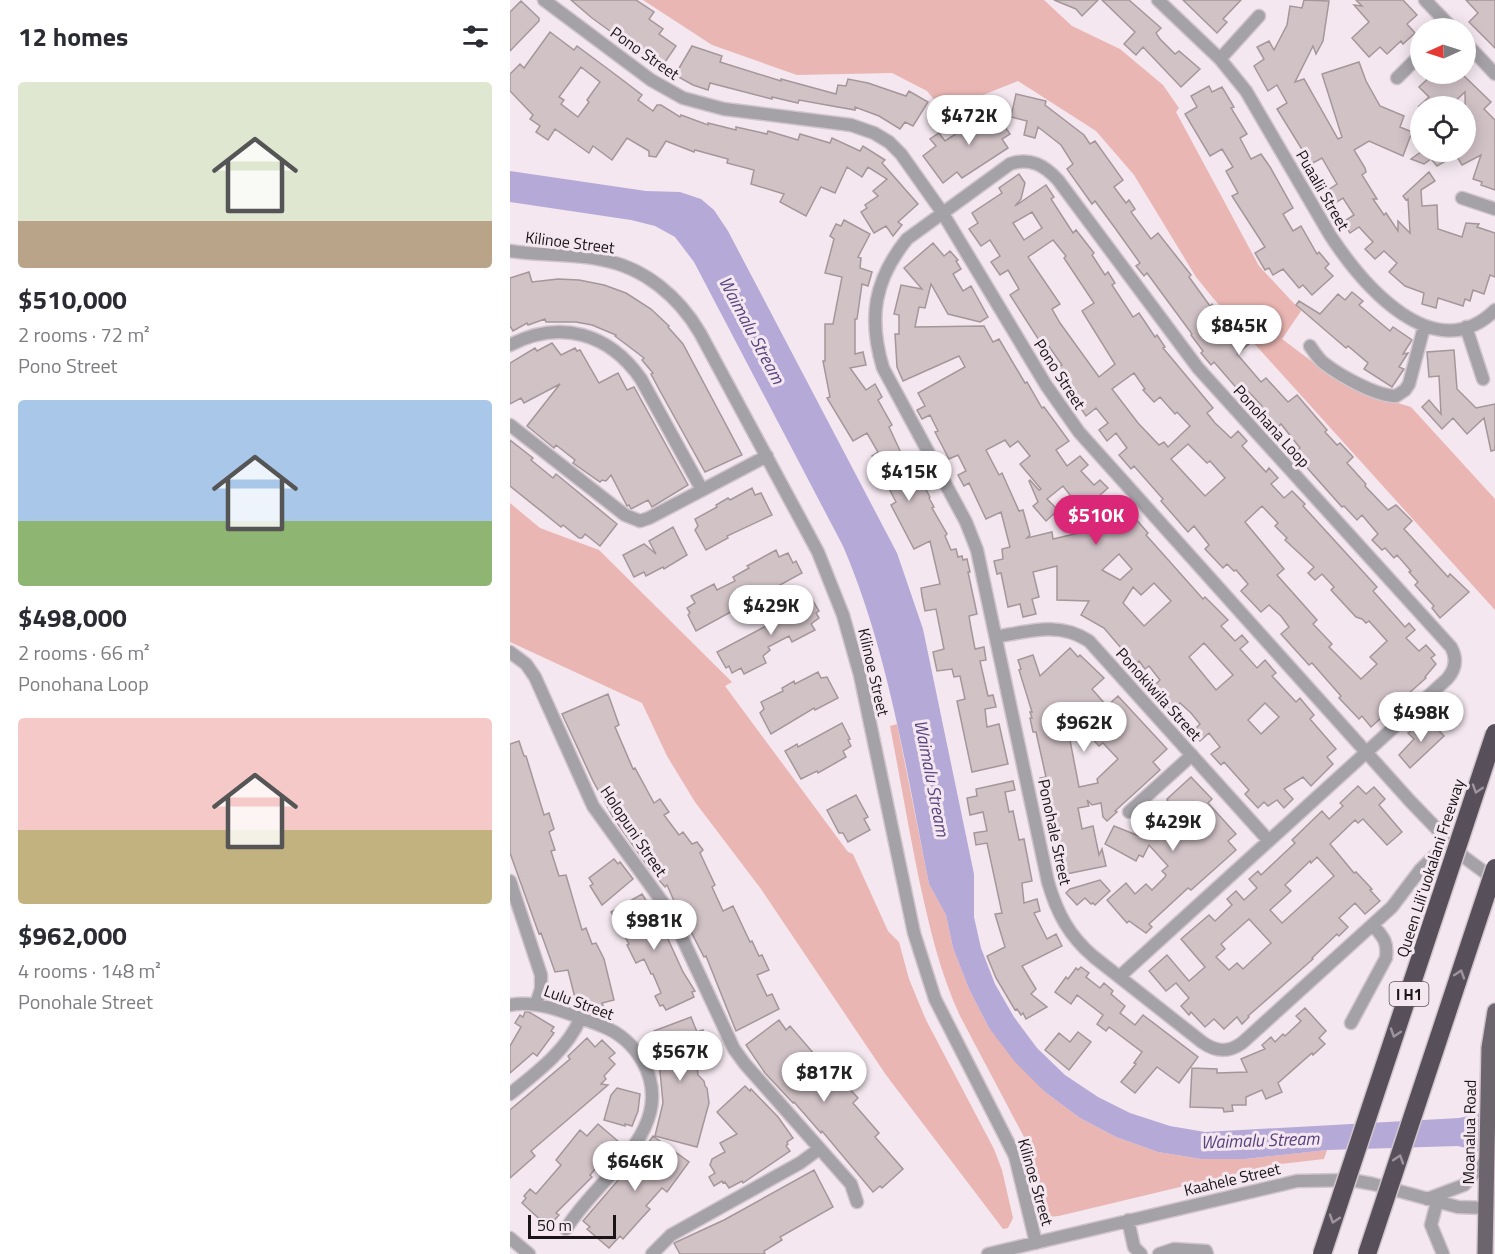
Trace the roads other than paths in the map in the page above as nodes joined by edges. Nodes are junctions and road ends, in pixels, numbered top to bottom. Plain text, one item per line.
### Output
1 (544, 0) edge
2 (1158, 0) edge
3 (1425, 0) edge
4 (1259, 16) dead end
5 (1441, 18) edge
6 (1476, 54) edge
7 (1220, 59) junction
8 (1410, 65) edge
9 (1495, 74) edge
10 (1396, 78) dead end
11 (1462, 198) dead end
12 (1495, 209) edge
13 (942, 212) junction
14 (510, 251) edge
15 (1495, 310) edge
16 (1424, 327) junction
17 (1466, 327) junction
18 (510, 345) edge
19 (1310, 346) dead end
20 (1483, 379) dead end
21 (510, 425) edge
22 (767, 456) junction
23 (702, 490) junction
24 (996, 637) junction
25 (510, 652) edge
26 (1495, 733) edge
27 (1367, 752) junction
28 (1192, 755) junction
29 (1129, 812) dead end
30 (1269, 841) junction
31 (1449, 842) junction
32 (1495, 868) edge
33 (1495, 880) edge
34 (510, 881) edge
35 (1372, 925) junction
36 (1119, 976) junction
37 (536, 1004) junction
38 (510, 1005) edge
39 (580, 1019) junction
40 (1494, 1019) edge
41 (1351, 1023) dead end
42 (510, 1094) edge
43 (819, 1149) junction
44 (1486, 1160) junction
45 (1432, 1201) junction
46 (857, 1202) dead end
47 (1486, 1208) junction
48 (1128, 1220) junction
49 (566, 1229) dead end
50 (510, 1238) edge
51 (1036, 1243) junction
52 (1182, 1252) edge
53 (529, 1254) edge
54 (652, 1254) edge
55 (988, 1254) edge
56 (1141, 1254) edge
57 (1159, 1254) edge
58 (1207, 1254) edge
59 (1322, 1254) edge
60 (1367, 1254) edge
61 (1443, 1254) edge
62 (1485, 1254) edge

1 - 13 street, Pono Street
2 - 7 street, Puaalii Street
3 - 5 street
4 - 7 street
6 - 9 street
7 - 16 street, Puaalii Street
8 - 10 street
11 - 12 street
13 - 24 street, Ponohale Street
13 - 27 street, Pono Street
13 - 27 street, Ponohana Loop
14 - 22 street, Kilinoe Street
15 - 17 street
16 - 17 street
16 - 19 street
17 - 20 street
18 - 23 street
21 - 23 street
22 - 23 street
22 - 51 street, Kilinoe Street
24 - 28 street, Ponokiwila Street
24 - 36 street, Ponohale Street
25 - 43 street, Holopuni Street
26 -> 59 highway, Queen Liliʻuokalani Freeway / I H1, bridge
27 - 30 street, Ponohana Loop
27 - 31 street, Pono Street
28 - 29 street
28 - 30 street, Ponokiwila Street
30 - 36 street, Ponohana Loop
31 - 33 street, Pono Street
31 - 35 street, Ponohale Street
60 -> 32 highway, I H1, bridge
34 - 37 street
35 - 36 street, Ponohale Street
35 - 41 street
37 - 38 street, Lulu Street
37 - 39 street, Lulu Street
39 - 42 street
39 - 49 street, Lulu Street
40 - 44 main road, Moanalua Road
43 - 46 street, Holopuni Street
43 - 54 street
44 - 45 street
44 - 47 main road, Moanalua Road
45 - 47 street, Kaahele Street
45 - 48 street, Kaahele Street
45 - 61 street
47 - 62 main road, Moanalua Road
48 - 51 street, Kaahele Street
48 - 56 street
50 - 53 street
51 - 55 street, Kaahele Street
52 - 57 street
52 - 58 street

